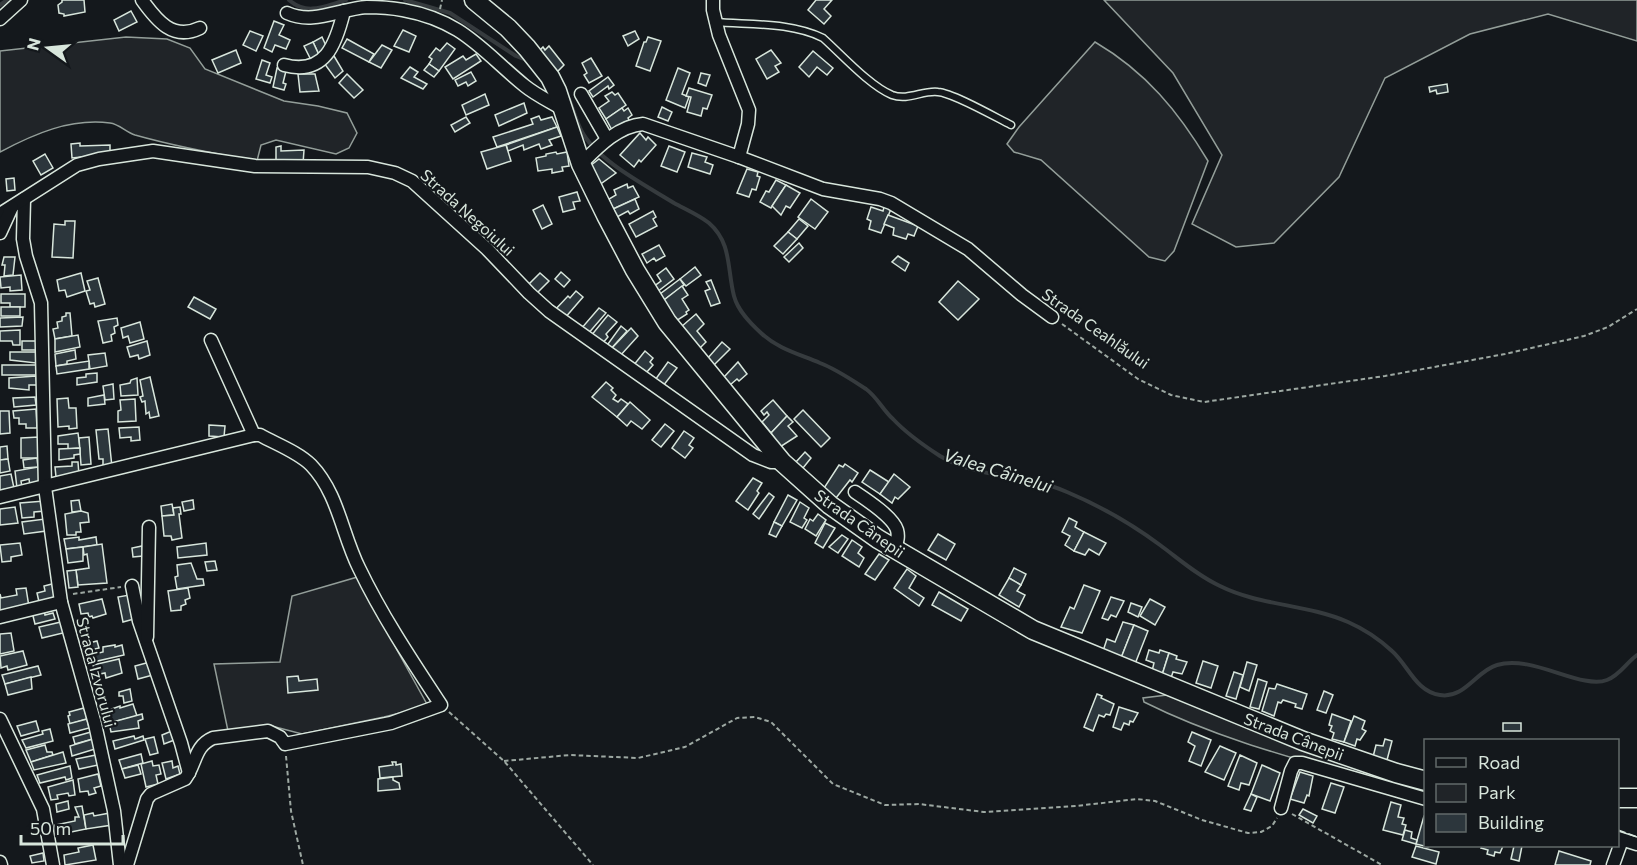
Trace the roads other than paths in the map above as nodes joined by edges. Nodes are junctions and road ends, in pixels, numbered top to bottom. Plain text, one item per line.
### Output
1 (21, 0) edge
2 (142, 0) edge
3 (474, 0) edge
4 (713, 0) edge
5 (344, 11) junction
6 (287, 13) dead end
7 (0, 20) edge
8 (715, 22) junction
9 (200, 28) dead end
10 (284, 65) dead end
11 (581, 93) dead end
12 (564, 110) junction
13 (1011, 125) dead end
14 (607, 139) junction
15 (739, 157) junction
16 (581, 164) junction
17 (24, 199) junction
18 (12, 207) junction
19 (0, 214) edge
20 (0, 233) edge
21 (1052, 317) road end
22 (212, 340) dead end
23 (254, 435) junction
24 (782, 462) junction
25 (45, 486) junction
26 (855, 492) dead end
27 (0, 496) edge
28 (149, 527) dead end
29 (895, 549) junction
30 (132, 586) road end
31 (61, 602) junction
32 (0, 617) edge
33 (146, 641) junction
34 (0, 719) edge
35 (189, 774) junction
36 (1424, 781) edge
37 (1619, 798) edge
38 (1637, 798) edge
39 (1424, 799) edge
40 (1281, 808) road end
41 (1620, 839) edge
42 (1637, 844) edge
43 (1618, 847) edge
44 (53, 865) edge
45 (120, 865) edge
46 (127, 865) edge
47 (1613, 865) edge

1 - 7 street
2 - 9 street
3 - 12 street, Strada Cânepii
4 - 8 street
5 - 6 street
5 - 10 street
5 - 12 street
8 - 13 lane
8 - 15 street
11 - 14 street
12 - 16 street, Strada Cânepii
14 - 15 street, Strada Ceahlăului
14 - 16 street, Strada Ceahlăului
15 - 21 street, Strada Ceahlăului
16 - 24 street, Strada Cânepii
17 - 18 street, Strada Negoiului
17 - 24 street, Strada Negoiului
17 - 25 street, Strada Izvorului
18 - 19 street, Strada Negoiului
18 - 20 street
22 - 23 street
23 - 25 street
23 - 35 street
24 - 29 street, Strada Cânepii
25 - 27 street
25 - 31 street, Strada Izvorului
26 - 29 street
28 - 33 street
29 - 36 street, Strada Cânepii
30 - 33 street
31 - 32 street
31 - 45 street, Strada Izvorului
33 - 35 street
34 - 44 street
35 - 46 street
37 - 38 street
39 - 40 street
41 - 42 street
43 - 47 street

